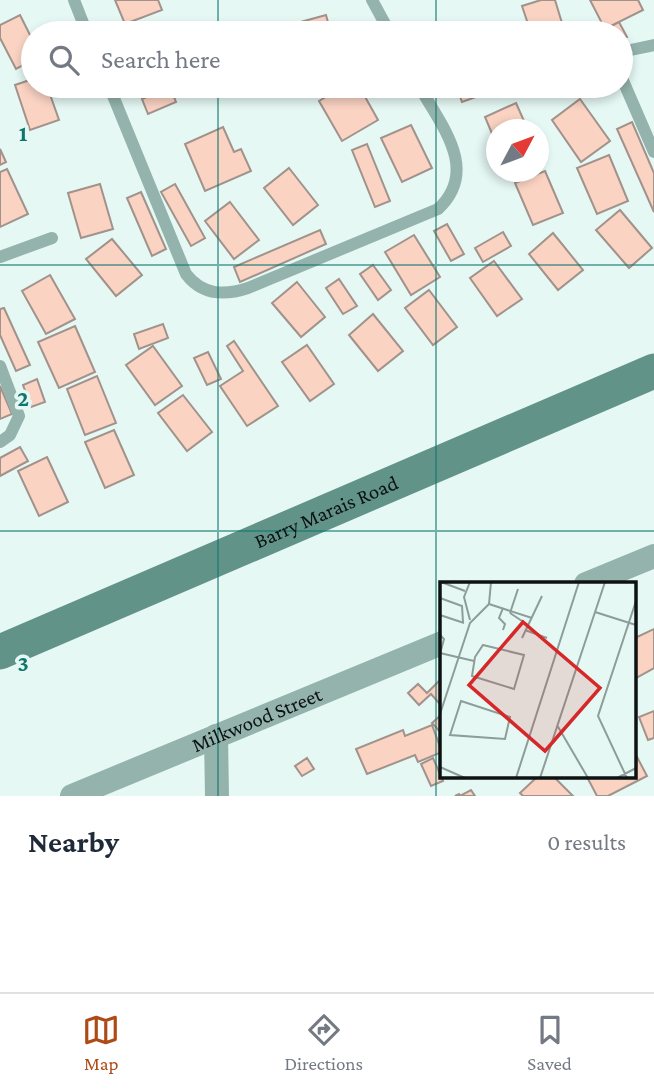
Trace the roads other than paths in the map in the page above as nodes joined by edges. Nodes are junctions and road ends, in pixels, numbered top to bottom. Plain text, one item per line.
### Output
1 (74, 0) edge
2 (372, 0) edge
3 (82, 21) edge
4 (383, 21) edge
5 (654, 45) edge
6 (633, 49) edge
7 (114, 98) edge
8 (425, 98) edge
9 (631, 98) edge
10 (654, 152) edge
11 (52, 238) dead end
12 (0, 257) edge
13 (654, 348) edge
14 (0, 366) edge
15 (654, 371) edge
16 (0, 442) edge
17 (654, 556) edge
18 (591, 582) edge
19 (0, 628) edge
20 (440, 644) edge
21 (0, 652) edge
22 (216, 736) junction
23 (72, 796) edge
24 (217, 796) edge

1 - 3 lane
2 - 4 lane
5 - 6 lane
7 - 8 lane
9 - 10 lane
11 - 12 lane
13 - 19 main road, Barry Marais Road
14 - 16 lane
15 - 21 main road, Barry Marais Road
17 - 18 street
20 - 22 street, Milkwood Street
22 - 23 street, Milkwood Street
22 - 24 street

